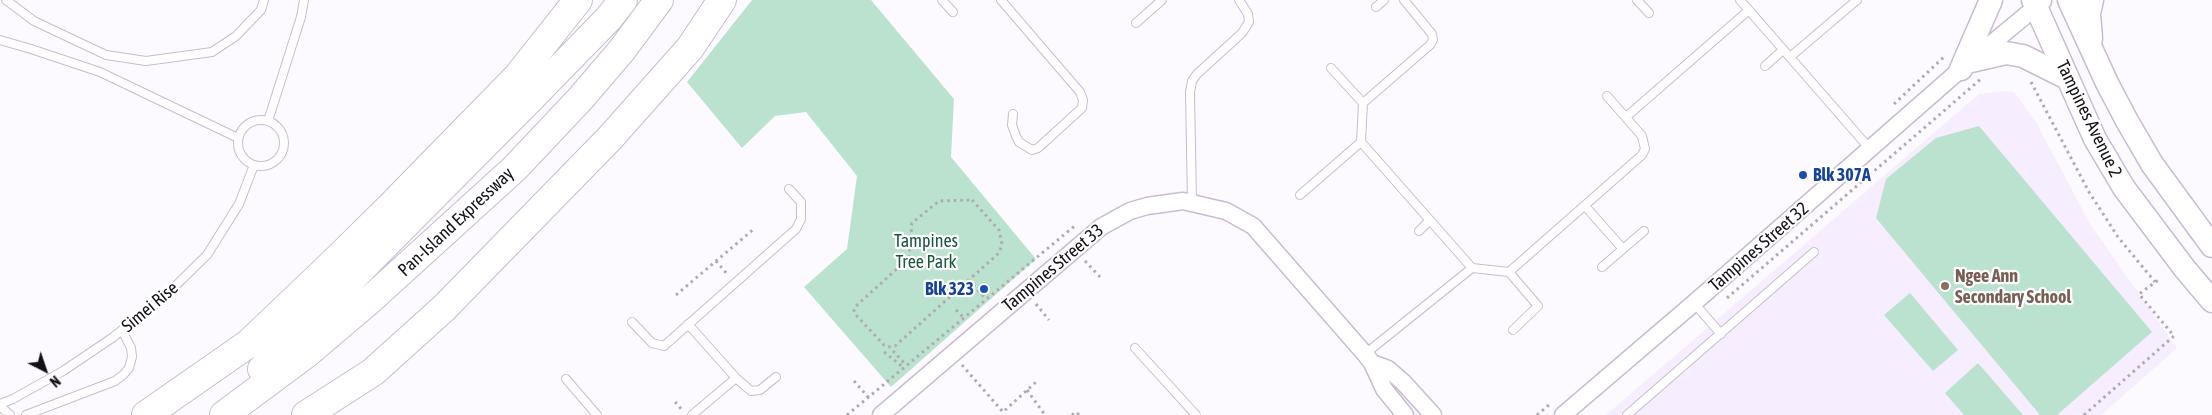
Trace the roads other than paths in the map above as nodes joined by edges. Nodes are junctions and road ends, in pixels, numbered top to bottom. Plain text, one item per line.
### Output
1 (6, 0) edge
2 (264, 0) edge
3 (304, 0) edge
4 (624, 0) edge
5 (659, 0) edge
6 (722, 0) edge
7 (942, 0) edge
8 (1000, 0) edge
9 (1162, 0) edge
10 (1239, 0) edge
11 (1384, 0) edge
12 (1404, 0) edge
13 (1637, 0) edge
14 (1740, 0) edge
15 (1856, 0) edge
16 (1991, 0) edge
17 (2069, 0) edge
18 (2092, 0) edge
19 (578, 1) edge
20 (2038, 2) edge
21 (1376, 7) dead end
22 (1749, 10) junction
23 (953, 12) dead end
24 (1648, 14) dead end
25 (1136, 23) dead end
26 (0, 40) edge
27 (1783, 50) junction
28 (2092, 51) junction
29 (1790, 57) junction
30 (1764, 66) dead end
31 (1331, 68) dead end
32 (1973, 68) junction
33 (2067, 78) junction
34 (1607, 96) dead end
35 (1363, 103) junction
36 (1013, 114) dead end
37 (1626, 118) junction
38 (268, 121) junction
39 (238, 138) junction
40 (1361, 142) junction
41 (1871, 150) junction
42 (254, 165) junction
43 (790, 189) dead end
44 (1300, 195) dead end
45 (1192, 203) junction
46 (1585, 206) junction
47 (1429, 221) junction
48 (1419, 231) dead end
49 (1644, 231) dead end
50 (2212, 246) edge
51 (1623, 248) junction
52 (1814, 252) dead end
53 (1602, 267) dead end
54 (1472, 268) junction
55 (1508, 272) junction
56 (2212, 301) edge
57 (1694, 303) junction
58 (632, 322) dead end
59 (688, 324) junction
60 (122, 330) junction
61 (1513, 330) dead end
62 (1721, 334) junction
63 (1135, 348) dead end
64 (1369, 359) junction
65 (776, 377) dead end
66 (736, 378) junction
67 (566, 379) dead end
68 (0, 405) edge
69 (881, 414) edge
70 (10, 415) edge
71 (26, 415) edge
72 (146, 415) edge
73 (214, 415) edge
74 (224, 415) edge
75 (306, 415) edge
76 (598, 415) edge
77 (692, 415) edge
78 (1196, 415) edge
79 (1405, 415) edge
80 (1433, 415) edge
81 (1563, 415) edge
82 (1627, 415) edge

1 - 2 lane
3 - 38 lane
4 - 73 highway
5 - 74 highway, Pan-Island Expressway
6 - 75 highway
7 - 23 lane
8 - 36 lane
9 - 25 lane
10 - 45 lane
11 - 21 lane
12 - 35 lane
13 - 24 lane
14 - 22 lane
15 - 29 lane
16 - 32 main road
17 - 28 main road, Tampines Avenue 2
18 - 28 main road
19 - 72 highway
20 - 32 street, Tampines Street 32
20 - 33 main road, Tampines Avenue 2
22 - 27 lane
22 - 37 lane
26 - 39 lane
27 - 29 lane
27 - 30 lane
28 - 50 main road, Tampines Avenue 2
29 - 41 lane
31 - 35 lane
32 - 33 main road
32 - 41 street, Tampines Street 32
33 - 56 main road, Tampines Avenue 2
34 - 37 lane
35 - 40 lane
37 - 46 lane
38 - 39 lane
38 - 42 lane
39 - 42 lane
40 - 44 lane
40 - 47 lane
41 - 57 street, Tampines Street 32
42 - 60 lane, Simei Rise
43 - 59 lane
45 - 64 street, Tampines Street 33
45 - 69 street, Tampines Street 33
46 - 51 lane
46 - 55 lane
47 - 48 lane
47 - 54 lane
49 - 51 lane
51 - 53 lane
52 - 62 lane
54 - 55 lane
54 - 64 lane
55 - 61 lane
57 - 62 lane
57 - 81 street, Tampines Street 32
58 - 59 lane
59 - 66 lane
60 - 68 lane, Simei Rise
60 - 71 lane
62 - 82 lane
63 - 78 lane
64 - 79 street, Tampines Street 33
64 - 80 street, Tampines Street 33
65 - 66 lane
66 - 77 lane
67 - 76 lane
68 - 70 lane

